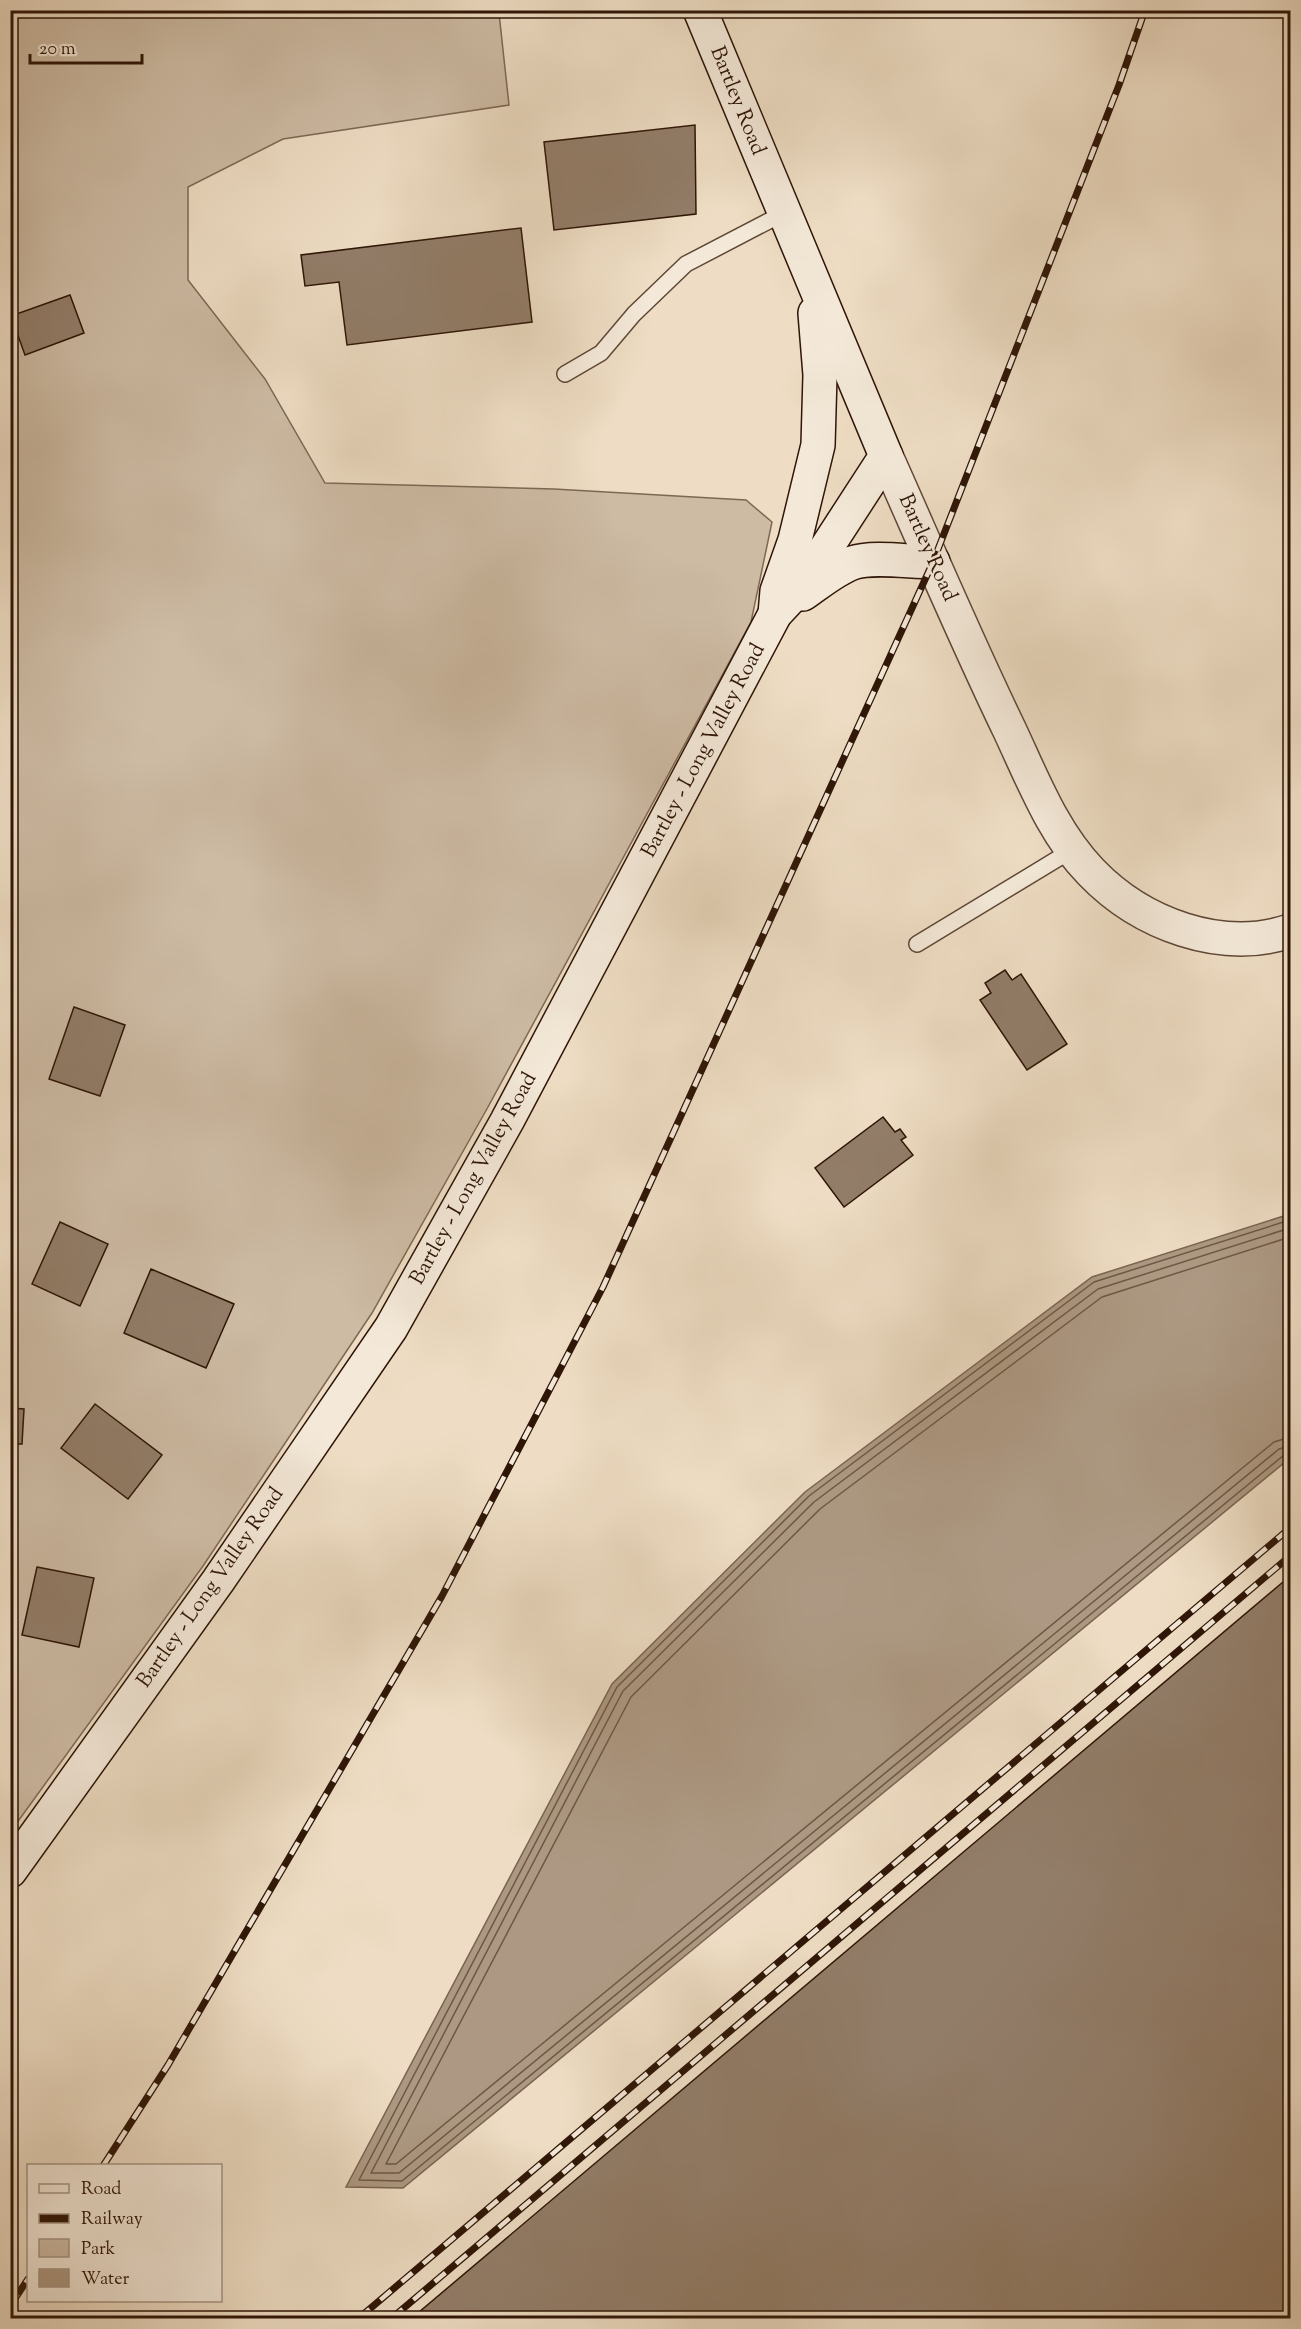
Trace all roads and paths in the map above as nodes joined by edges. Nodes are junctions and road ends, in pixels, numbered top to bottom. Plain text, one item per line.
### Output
1 (700, 10) edge
2 (784, 213) junction
3 (812, 285) junction
4 (565, 374) dead end
5 (886, 456) junction
6 (933, 562) junction
7 (775, 614) junction
8 (1072, 850) junction
9 (1290, 931) edge
10 (917, 944) dead end
11 (10, 1871) edge

1 - 2 main road, Bartley Road
2 - 3 main road, Bartley Road
2 - 4 lane
3 - 5 main road, Bartley Road
3 - 7 main road
5 - 6 main road, Bartley Road
5 - 7 main road, Bartley - Long Valley Road
6 - 7 main road
6 - 8 main road, Bartley Road
7 - 11 main road, Bartley - Long Valley Road
8 - 9 main road, Bartley Road
8 - 10 lane

